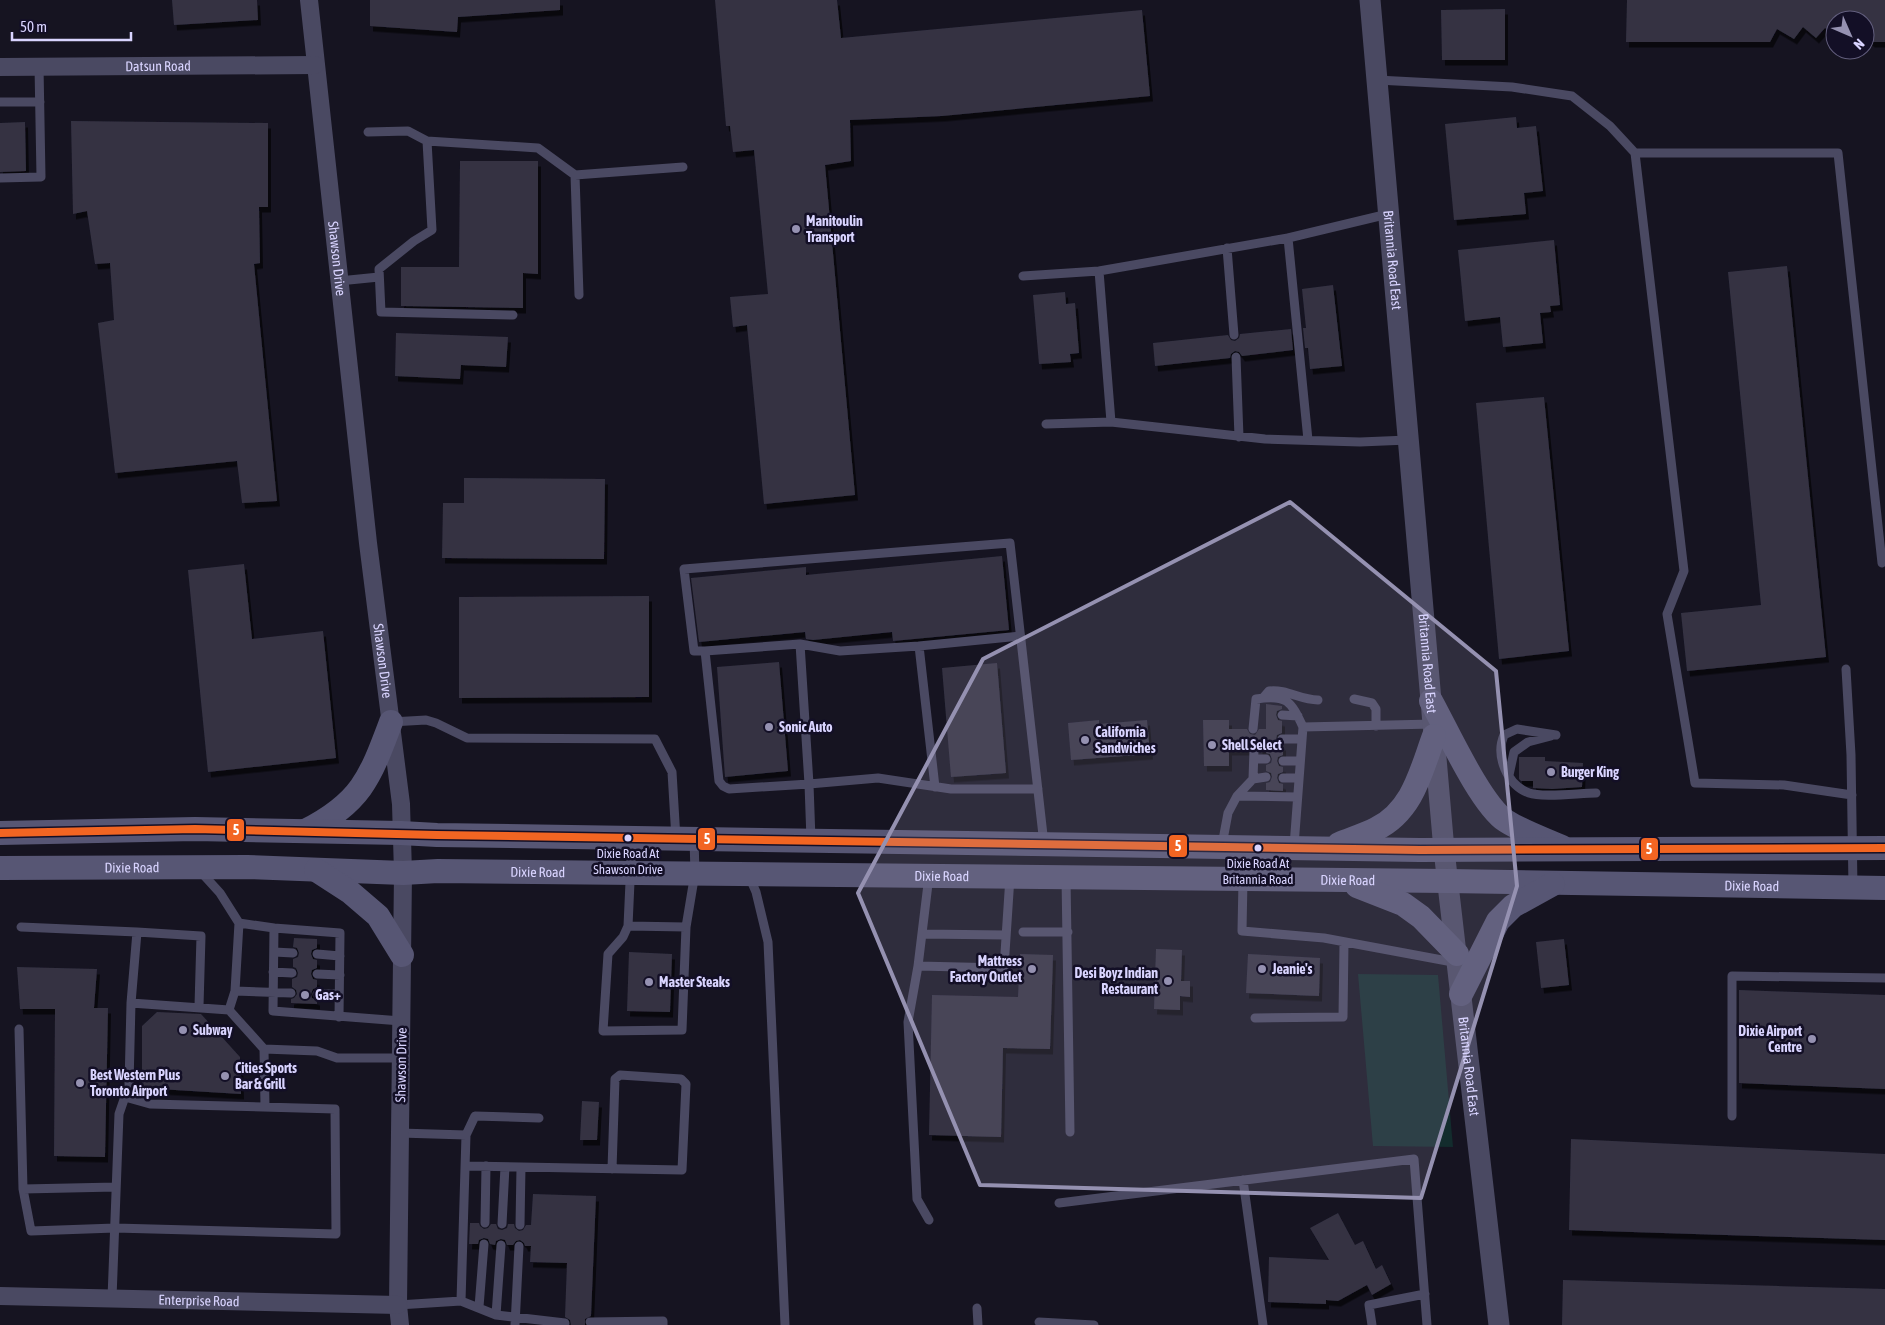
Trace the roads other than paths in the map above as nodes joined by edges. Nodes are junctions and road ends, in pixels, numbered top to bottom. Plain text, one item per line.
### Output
1 (310, 0) edge
2 (1370, 0) edge
3 (315, 65) junction
4 (0, 66) edge
5 (40, 66) junction
6 (1377, 80) junction
7 (0, 102) edge
8 (40, 102) junction
9 (368, 132) dead end
10 (428, 141) junction
11 (1635, 153) junction
12 (683, 167) dead end
13 (575, 175) junction
14 (0, 178) edge
15 (1388, 214) junction
16 (1288, 238) junction
17 (1227, 248) junction
18 (1099, 270) junction
19 (379, 276) junction
20 (1023, 276) dead end
21 (339, 281) junction
22 (579, 295) dead end
23 (513, 315) dead end
24 (1234, 335) dead end
25 (1236, 357) dead end
26 (1111, 422) junction
27 (1046, 424) dead end
28 (1239, 437) junction
29 (1308, 440) junction
30 (1408, 440) junction
31 (1882, 563) dead end
32 (1020, 636) junction
33 (800, 644) junction
34 (919, 646) junction
35 (705, 651) junction
36 (1846, 669) dead end
37 (1263, 698) junction
38 (1354, 699) dead end
39 (1318, 700) dead end
40 (1255, 712) junction
41 (1266, 712) dead end
42 (1282, 715) dead end
43 (1298, 716) junction
44 (1433, 720) junction
45 (391, 722) junction
46 (1376, 726) junction
47 (1303, 728) junction
48 (1253, 729) dead end
49 (1282, 739) dead end
50 (1302, 739) junction
51 (1266, 759) dead end
52 (1283, 761) dead end
53 (1300, 761) junction
54 (1508, 775) junction
55 (1266, 777) dead end
56 (1283, 778) dead end
57 (1299, 778) junction
58 (1253, 779) junction
59 (809, 784) junction
60 (934, 787) junction
61 (1038, 789) junction
62 (1596, 793) dead end
63 (1852, 794) junction
64 (1237, 796) junction
65 (1298, 797) junction
66 (305, 831) junction
67 (401, 832) junction
68 (0, 833) edge
69 (632, 838) junction
70 (685, 839) junction
71 (811, 841) junction
72 (1044, 844) junction
73 (1221, 846) junction
74 (1294, 848) junction
75 (1328, 848) junction
76 (1854, 848) junction
77 (1885, 848) edge
78 (1444, 850) junction
79 (1568, 850) junction
80 (196, 867) junction
81 (0, 868) edge
82 (314, 870) junction
83 (403, 873) junction
84 (630, 873) junction
85 (695, 873) junction
86 (748, 874) junction
87 (929, 876) junction
88 (1010, 877) junction
89 (1066, 878) junction
90 (1243, 879) junction
91 (1343, 880) junction
92 (1448, 881) junction
93 (1555, 883) junction
94 (1853, 888) junction
95 (1885, 888) edge
96 (239, 923) junction
97 (628, 926) junction
98 (21, 927) dead end
99 (274, 928) junction
100 (686, 928) junction
101 (137, 932) junction
102 (1023, 932) dead end
103 (1068, 932) junction
104 (922, 934) junction
105 (1006, 935) junction
106 (1344, 942) junction
107 (274, 952) junction
108 (293, 953) dead end
109 (317, 954) dead end
110 (402, 955) junction
111 (340, 956) junction
112 (1457, 958) junction
113 (918, 966) junction
114 (273, 972) junction
115 (292, 973) dead end
116 (317, 974) dead end
117 (340, 975) junction
118 (1885, 978) edge
119 (235, 991) junction
120 (273, 992) junction
121 (291, 993) dead end
122 (317, 994) dead end
123 (339, 994) junction
124 (1461, 994) junction
125 (131, 1003) junction
126 (199, 1006) junction
127 (229, 1010) junction
128 (339, 1016) junction
129 (1255, 1018) dead end
130 (401, 1021) junction
131 (19, 1029) dead end
132 (264, 1049) junction
133 (401, 1058) junction
134 (125, 1097) junction
135 (264, 1107) junction
136 (1732, 1116) dead end
137 (539, 1118) dead end
138 (1070, 1132) dead end
139 (400, 1133) junction
140 (466, 1135) junction
141 (466, 1166) junction
142 (486, 1166) junction
143 (505, 1167) junction
144 (521, 1167) junction
145 (612, 1169) junction
146 (1243, 1180) junction
147 (116, 1187) junction
148 (23, 1189) junction
149 (1059, 1203) dead end
150 (929, 1220) dead end
151 (485, 1223) dead end
152 (502, 1224) dead end
153 (520, 1225) dead end
154 (115, 1228) junction
155 (484, 1244) dead end
156 (501, 1245) dead end
157 (519, 1246) dead end
158 (1425, 1294) junction
159 (0, 1296) edge
160 (112, 1298) junction
161 (461, 1301) junction
162 (398, 1305) junction
163 (479, 1307) junction
164 (977, 1308) dead end
165 (496, 1315) junction
166 (515, 1322) edge
167 (590, 1322) dead end
168 (1039, 1322) dead end
169 (565, 1323) dead end
170 (400, 1325) edge
171 (663, 1325) edge
172 (785, 1325) edge
173 (978, 1325) edge
174 (1094, 1325) edge
175 (1263, 1325) edge
176 (1372, 1325) edge
177 (1427, 1325) edge
178 (1499, 1325) edge

1 - 3 street, Shawson Drive
2 - 6 street, Britannia Road East
3 - 5 street, Datsun Road
3 - 21 street, Shawson Drive
4 - 5 street, Datsun Road
5 - 8 lane
6 - 11 lane
6 - 15 street, Britannia Road East
7 - 8 lane
8 - 14 lane
9 - 10 lane
10 - 13 lane
10 - 19 lane
11 - 31 lane
11 - 63 lane
12 - 13 lane
13 - 22 lane
15 - 16 lane
15 - 30 street, Britannia Road East
16 - 17 lane
16 - 29 lane
17 - 18 lane
17 - 24 lane
18 - 20 lane
18 - 26 lane
19 - 21 lane
19 - 23 lane
21 - 45 street, Shawson Drive
25 - 28 lane
26 - 27 lane
26 - 28 lane
28 - 29 lane
29 - 30 lane
30 - 44 street, Britannia Road East
32 - 34 lane
32 - 35 lane
32 - 61 lane
33 - 34 lane
33 - 35 lane
33 - 59 lane
34 - 60 lane
35 - 59 lane
36 - 63 lane
37 - 39 lane
37 - 40 lane
37 - 43 lane
38 - 46 lane
40 - 41 lane
40 - 48 lane
42 - 43 lane
43 - 47 lane
44 - 46 lane
44 - 75 main road
44 - 78 street, Britannia Road East
44 - 79 main road
45 - 66 main road
45 - 67 street, Shawson Drive
45 - 70 lane
46 - 47 lane
47 - 50 lane
49 - 50 lane
50 - 53 lane
51 - 58 lane
52 - 53 lane
53 - 57 lane
54 - 54 lane
54 - 62 lane
55 - 58 lane
56 - 57 lane
57 - 65 lane
58 - 64 lane
59 - 60 lane
59 - 71 lane
60 - 61 lane
61 - 72 lane
63 - 76 lane
64 - 65 lane
64 - 73 lane
65 - 74 lane
66 - 67 main road
66 - 68 main road
67 - 69 main road
67 - 83 street, Shawson Drive
69 - 70 main road
69 - 84 lane
70 - 71 main road
70 - 85 lane
71 - 72 main road
72 - 73 main road
73 - 74 main road
74 - 75 main road
75 - 78 main road
76 - 77 main road
76 - 79 main road
76 - 94 lane
78 - 79 main road
78 - 92 street, Britannia Road East
80 - 81 main road, Dixie Road
80 - 82 main road, Dixie Road
80 - 96 lane
82 - 83 main road, Dixie Road
82 - 110 main road
83 - 84 main road, Dixie Road
83 - 110 street, Shawson Drive
84 - 85 main road, Dixie Road
84 - 97 lane
85 - 86 main road, Dixie Road
85 - 100 lane
86 - 87 main road, Dixie Road
86 - 172 lane
87 - 88 main road, Dixie Road
87 - 104 lane
88 - 89 main road, Dixie Road
88 - 105 lane
89 - 90 main road, Dixie Road
89 - 103 lane
90 - 91 main road, Dixie Road
90 - 106 lane
91 - 92 main road, Dixie Road
91 - 112 main road
92 - 93 main road, Dixie Road
92 - 112 street, Britannia Road East
93 - 94 main road, Dixie Road
93 - 124 main road
94 - 95 main road, Dixie Road
96 - 99 lane
96 - 119 lane
97 - 100 lane
97 - 100 lane
98 - 101 lane
99 - 107 lane
99 - 111 lane
101 - 125 lane
101 - 126 lane
102 - 103 lane
103 - 138 lane
104 - 105 lane
104 - 113 lane
105 - 113 lane
106 - 112 lane
106 - 129 lane
107 - 108 lane
107 - 114 lane
109 - 111 lane
110 - 130 street, Shawson Drive
111 - 117 lane
112 - 124 street, Britannia Road East
113 - 150 lane
114 - 115 lane
114 - 120 lane
116 - 117 lane
117 - 123 lane
118 - 136 lane
119 - 120 lane
119 - 127 lane
120 - 121 lane
120 - 128 lane
122 - 123 lane
123 - 128 lane
124 - 178 street, Britannia Road East
125 - 126 lane
125 - 134 lane
126 - 127 lane
127 - 132 lane
128 - 130 lane
130 - 133 street, Shawson Drive
131 - 148 lane
132 - 133 lane
132 - 135 lane
133 - 139 street, Shawson Drive
134 - 135 lane
134 - 147 lane
135 - 154 lane
137 - 140 lane
139 - 140 lane
139 - 162 street, Shawson Drive
140 - 141 lane
141 - 142 lane
141 - 161 lane
142 - 143 lane
142 - 151 lane
143 - 144 lane
143 - 152 lane
144 - 145 lane
144 - 153 lane
145 - 145 lane
146 - 149 lane
146 - 158 lane
146 - 175 lane
147 - 148 lane
147 - 154 lane
148 - 154 lane
154 - 160 lane
155 - 163 lane
156 - 165 lane
157 - 166 lane
158 - 176 lane
158 - 177 lane
159 - 160 street, Enterprise Road
160 - 162 street, Enterprise Road
161 - 162 lane
161 - 163 lane
162 - 170 street, Shawson Drive
163 - 165 lane
164 - 173 lane
165 - 166 lane
166 - 169 lane
167 - 171 lane
168 - 174 lane

